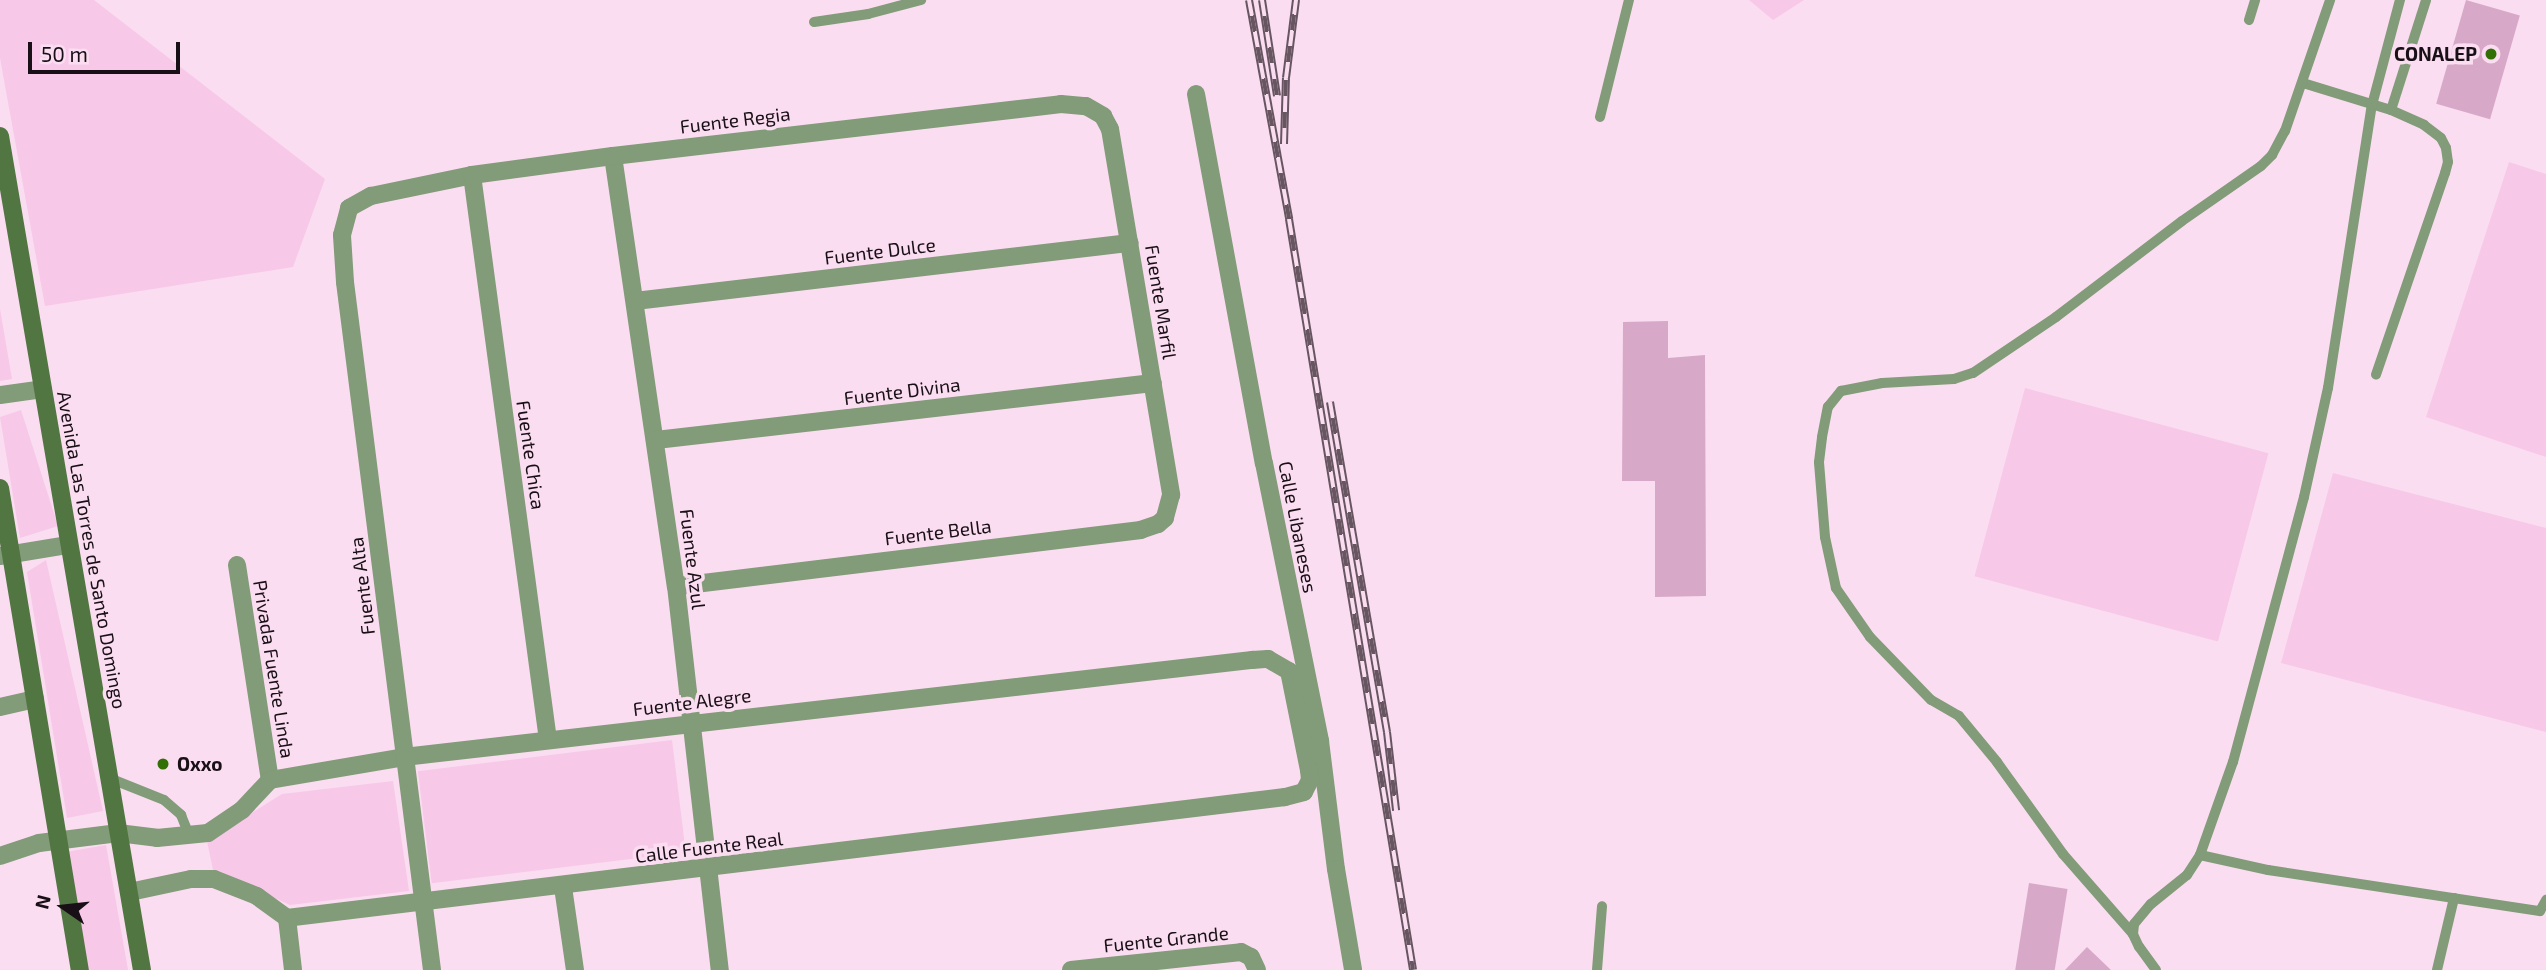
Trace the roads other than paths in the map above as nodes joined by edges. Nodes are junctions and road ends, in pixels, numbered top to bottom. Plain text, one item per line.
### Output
1 (921, 0) edge
2 (1629, 0) edge
3 (2255, 0) edge
4 (2330, 0) edge
5 (2400, 0) edge
6 (2426, 0) edge
7 (2249, 20) dead end
8 (814, 22) dead end
9 (2304, 83) junction
10 (1196, 94) dead end
11 (2372, 105) junction
12 (2390, 110) junction
13 (1600, 117) dead end
14 (1110, 129) joint
15 (0, 136) edge
16 (613, 156) junction
17 (472, 175) junction
18 (357, 201) joint
19 (1130, 243) junction
20 (635, 301) junction
21 (2376, 375) dead end
22 (1153, 383) junction
23 (43, 390) junction
24 (0, 395) edge
25 (656, 440) junction
26 (1169, 483) joint
27 (0, 488) edge
28 (68, 545) junction
29 (6, 555) edge
30 (237, 565) dead end
31 (676, 586) junction
32 (35, 699) junction
33 (0, 707) edge
34 (692, 723) junction
35 (548, 740) junction
36 (404, 757) junction
37 (109, 778) junction
38 (270, 780) junction
39 (1304, 792) joint
40 (118, 833) junction
41 (189, 835) junction
42 (59, 841) junction
43 (2200, 855) junction
44 (0, 856) edge
45 (707, 868) junction
46 (563, 887) junction
47 (130, 892) junction
48 (2454, 898) junction
49 (2546, 900) edge
50 (425, 903) junction
51 (1602, 906) dead end
52 (2543, 911) edge
53 (287, 918) junction
54 (2133, 934) junction
55 (1257, 969) edge
56 (80, 970) edge
57 (142, 970) edge
58 (293, 970) edge
59 (432, 970) edge
60 (575, 970) edge
61 (720, 970) edge
62 (1071, 970) edge
63 (1353, 970) edge
64 (1597, 970) edge
65 (2156, 970) edge
66 (2437, 970) edge

1 - 8 lane
2 - 13 lane
3 - 7 lane
4 - 9 lane
5 - 11 lane
6 - 12 lane
9 - 11 lane
9 - 54 lane
10 - 63 street, Calle Libaneses
11 - 12 lane
11 - 43 lane
12 - 21 lane
14 - 16 street, Fuente Regia
14 - 19 street, Fuente Marfil
15 - 23 street, Avenida Las Torres de Santo Domingo
16 - 17 street, Fuente Regia
16 - 20 street, Fuente Azul
17 - 18 street, Fuente Regia
17 - 35 street, Fuente Chica
18 - 36 street, Fuente Alta
19 - 20 street, Fuente Dulce
19 - 22 street, Fuente Marfil
20 - 25 street, Fuente Azul
22 - 25 street, Fuente Divina
22 - 26 street, Fuente Marfil
23 - 24 street
23 - 28 street, Avenida Las Torres de Santo Domingo
25 - 31 street, Fuente Azul
26 - 31 street, Fuente Bella
27 - 29 street
28 - 29 street
28 - 37 street, Avenida Las Torres de Santo Domingo
29 - 32 street
30 - 38 street, Privada Fuente Linda
31 - 34 street, Fuente Azul
32 - 33 street
32 - 42 street
34 - 35 street, Fuente Alegre
34 - 39 street, Fuente Alegre
34 - 45 street, Fuente Azul
35 - 36 street, Fuente Alegre
36 - 38 street, Fuente Alegre
36 - 50 street, Fuente Alta
37 - 40 street, Avenida Las Torres de Santo Domingo
37 - 41 lane
38 - 41 street
39 - 45 street, Calle Fuente Real
40 - 41 street
40 - 42 street
40 - 47 street, Avenida Las Torres de Santo Domingo
42 - 44 street
42 - 56 street
43 - 48 lane
43 - 54 lane
45 - 46 street, Calle Fuente Real
45 - 61 street, Fuente Azul
46 - 50 street, Calle Fuente Real
46 - 60 street
47 - 53 street
47 - 57 street, Avenida Las Torres de Santo Domingo
48 - 52 lane
48 - 66 lane
49 - 52 lane
50 - 53 street, Calle Fuente Real
50 - 59 street, Fuente Alta
51 - 64 lane
53 - 58 street
54 - 65 lane
55 - 62 street, Fuente Grande

